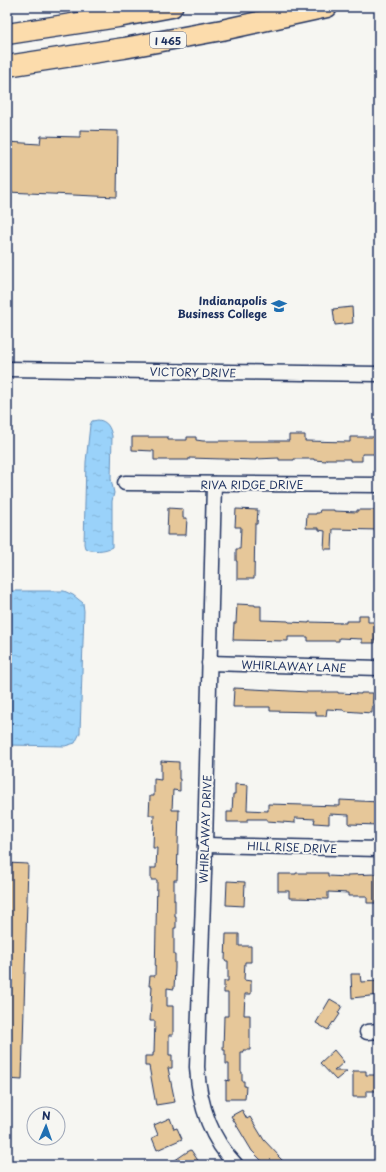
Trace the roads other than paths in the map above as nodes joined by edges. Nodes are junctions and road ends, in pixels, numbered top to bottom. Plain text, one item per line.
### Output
1 (172, 7) edge
2 (327, 7) edge
3 (7, 34) edge
4 (7, 66) edge
5 (7, 369) edge
6 (379, 374) edge
7 (125, 483) dead end
8 (214, 484) junction
9 (379, 485) edge
10 (210, 663) junction
11 (379, 668) edge
12 (205, 845) junction
13 (379, 850) edge
14 (236, 1165) edge

1 - 3 highway
2 - 4 highway, I 465
5 - 6 street, VICTORY DRIVE
7 - 8 street, RIVA RIDGE DRIVE
8 - 9 street, RIVA RIDGE DRIVE
8 - 10 street, WHIRLAWAY DRIVE
10 - 11 street, WHIRLAWAY LANE
10 - 12 street, WHIRLAWAY DRIVE
12 - 13 street, HILL RISE DRIVE
12 - 14 street, WHIRLAWAY DRIVE

